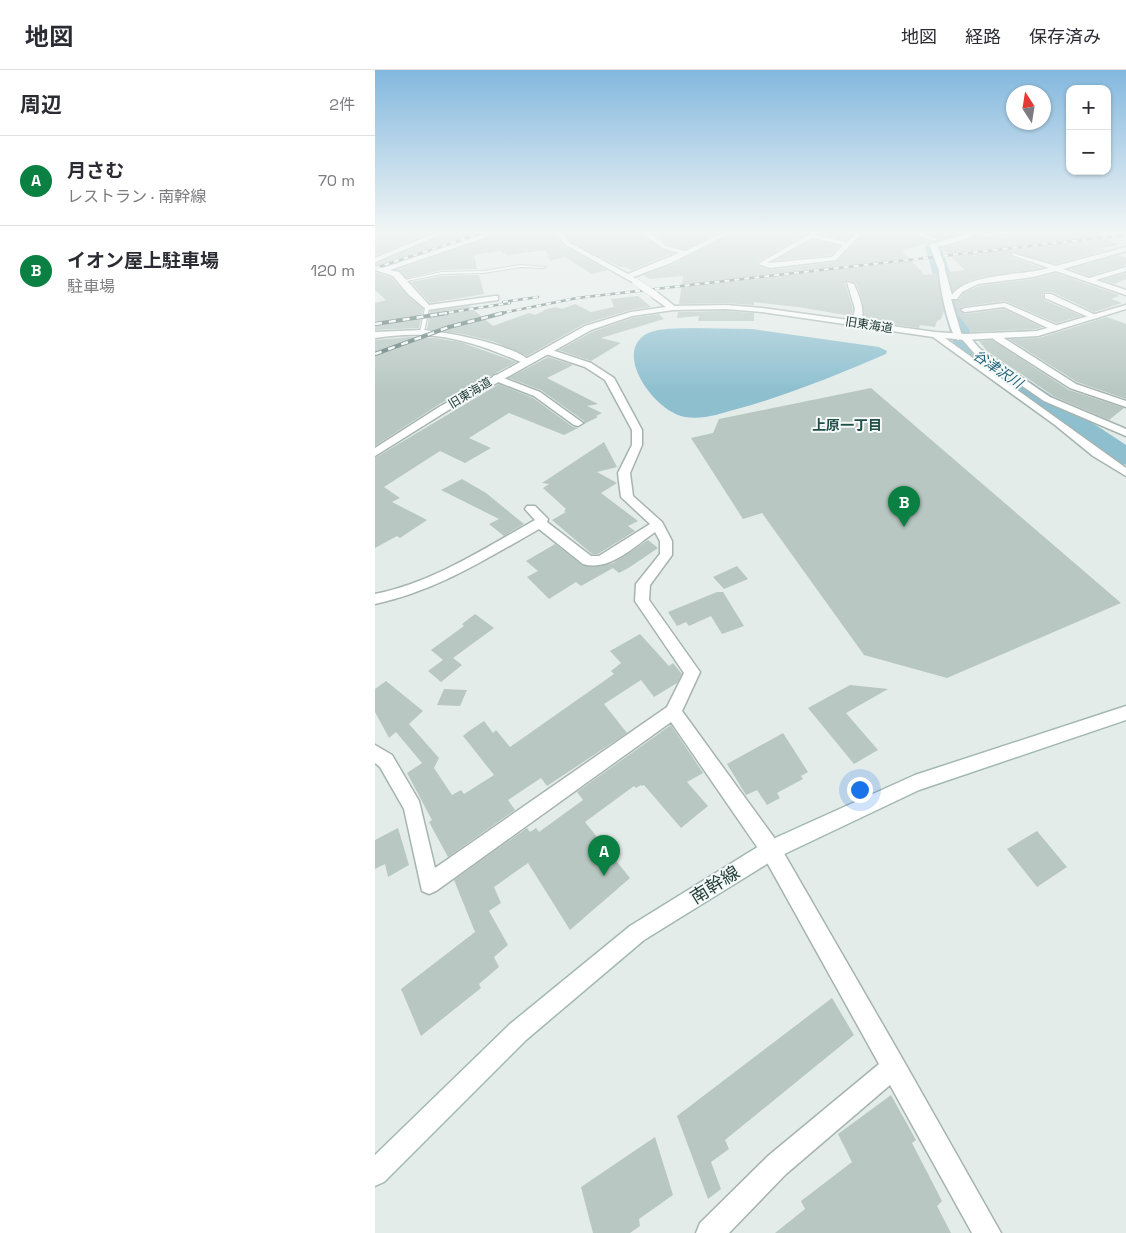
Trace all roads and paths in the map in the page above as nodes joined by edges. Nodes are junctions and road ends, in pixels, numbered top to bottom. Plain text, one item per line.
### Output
1 (405, 284) edge
2 (639, 284) edge
3 (850, 284) dead end
4 (945, 284) edge
5 (971, 284) edge
6 (1100, 284) edge
7 (1126, 293) edge
8 (1048, 296) dead end
9 (948, 297) junction
10 (495, 298) dead end
11 (1126, 307) edge
12 (427, 308) junction
13 (673, 308) junction
14 (965, 310) dead end
15 (1096, 317) junction
16 (856, 323) junction
17 (1057, 329) junction
18 (422, 332) junction
19 (375, 335) edge
20 (935, 335) junction
21 (962, 337) junction
22 (996, 337) junction
23 (546, 350) junction
24 (526, 361) junction
25 (496, 378) junction
26 (1126, 404) edge
27 (578, 423) dead end
28 (1126, 433) edge
29 (375, 452) edge
30 (1126, 473) edge
31 (531, 509) dead end
32 (540, 523) junction
33 (658, 526) junction
34 (375, 599) edge
35 (673, 712) junction
36 (1126, 713) edge
37 (375, 753) edge
38 (771, 850) junction
39 (894, 1066) junction
40 (375, 1174) edge
41 (710, 1233) edge
42 (987, 1233) edge

1 - 12 street
2 - 13 street, bridge
3 - 16 street
4 - 9 street, bridge
5 - 9 street
6 - 7 street
8 - 15 street
9 - 21 street
10 - 12 street
11 - 15 street, 旧東海道
12 - 18 lane
13 - 16 street, 旧東海道
13 - 23 street, 旧東海道
14 - 17 street
15 - 17 street, 旧東海道
16 - 20 street, 旧東海道
17 - 22 street, 旧東海道
18 - 19 street
18 - 24 street
20 - 21 street, 旧東海道
20 - 30 street
21 - 22 street, 旧東海道
21 - 28 street
22 - 26 street
23 - 24 street, 旧東海道
23 - 33 street
24 - 25 street, 旧東海道
25 - 27 street
25 - 29 street, 旧東海道
31 - 32 street
32 - 33 street
32 - 34 street
33 - 35 street
35 - 37 street
35 - 38 street
36 - 38 street, 南幹線
38 - 39 street
38 - 40 street, 南幹線
39 - 41 street
39 - 42 street

